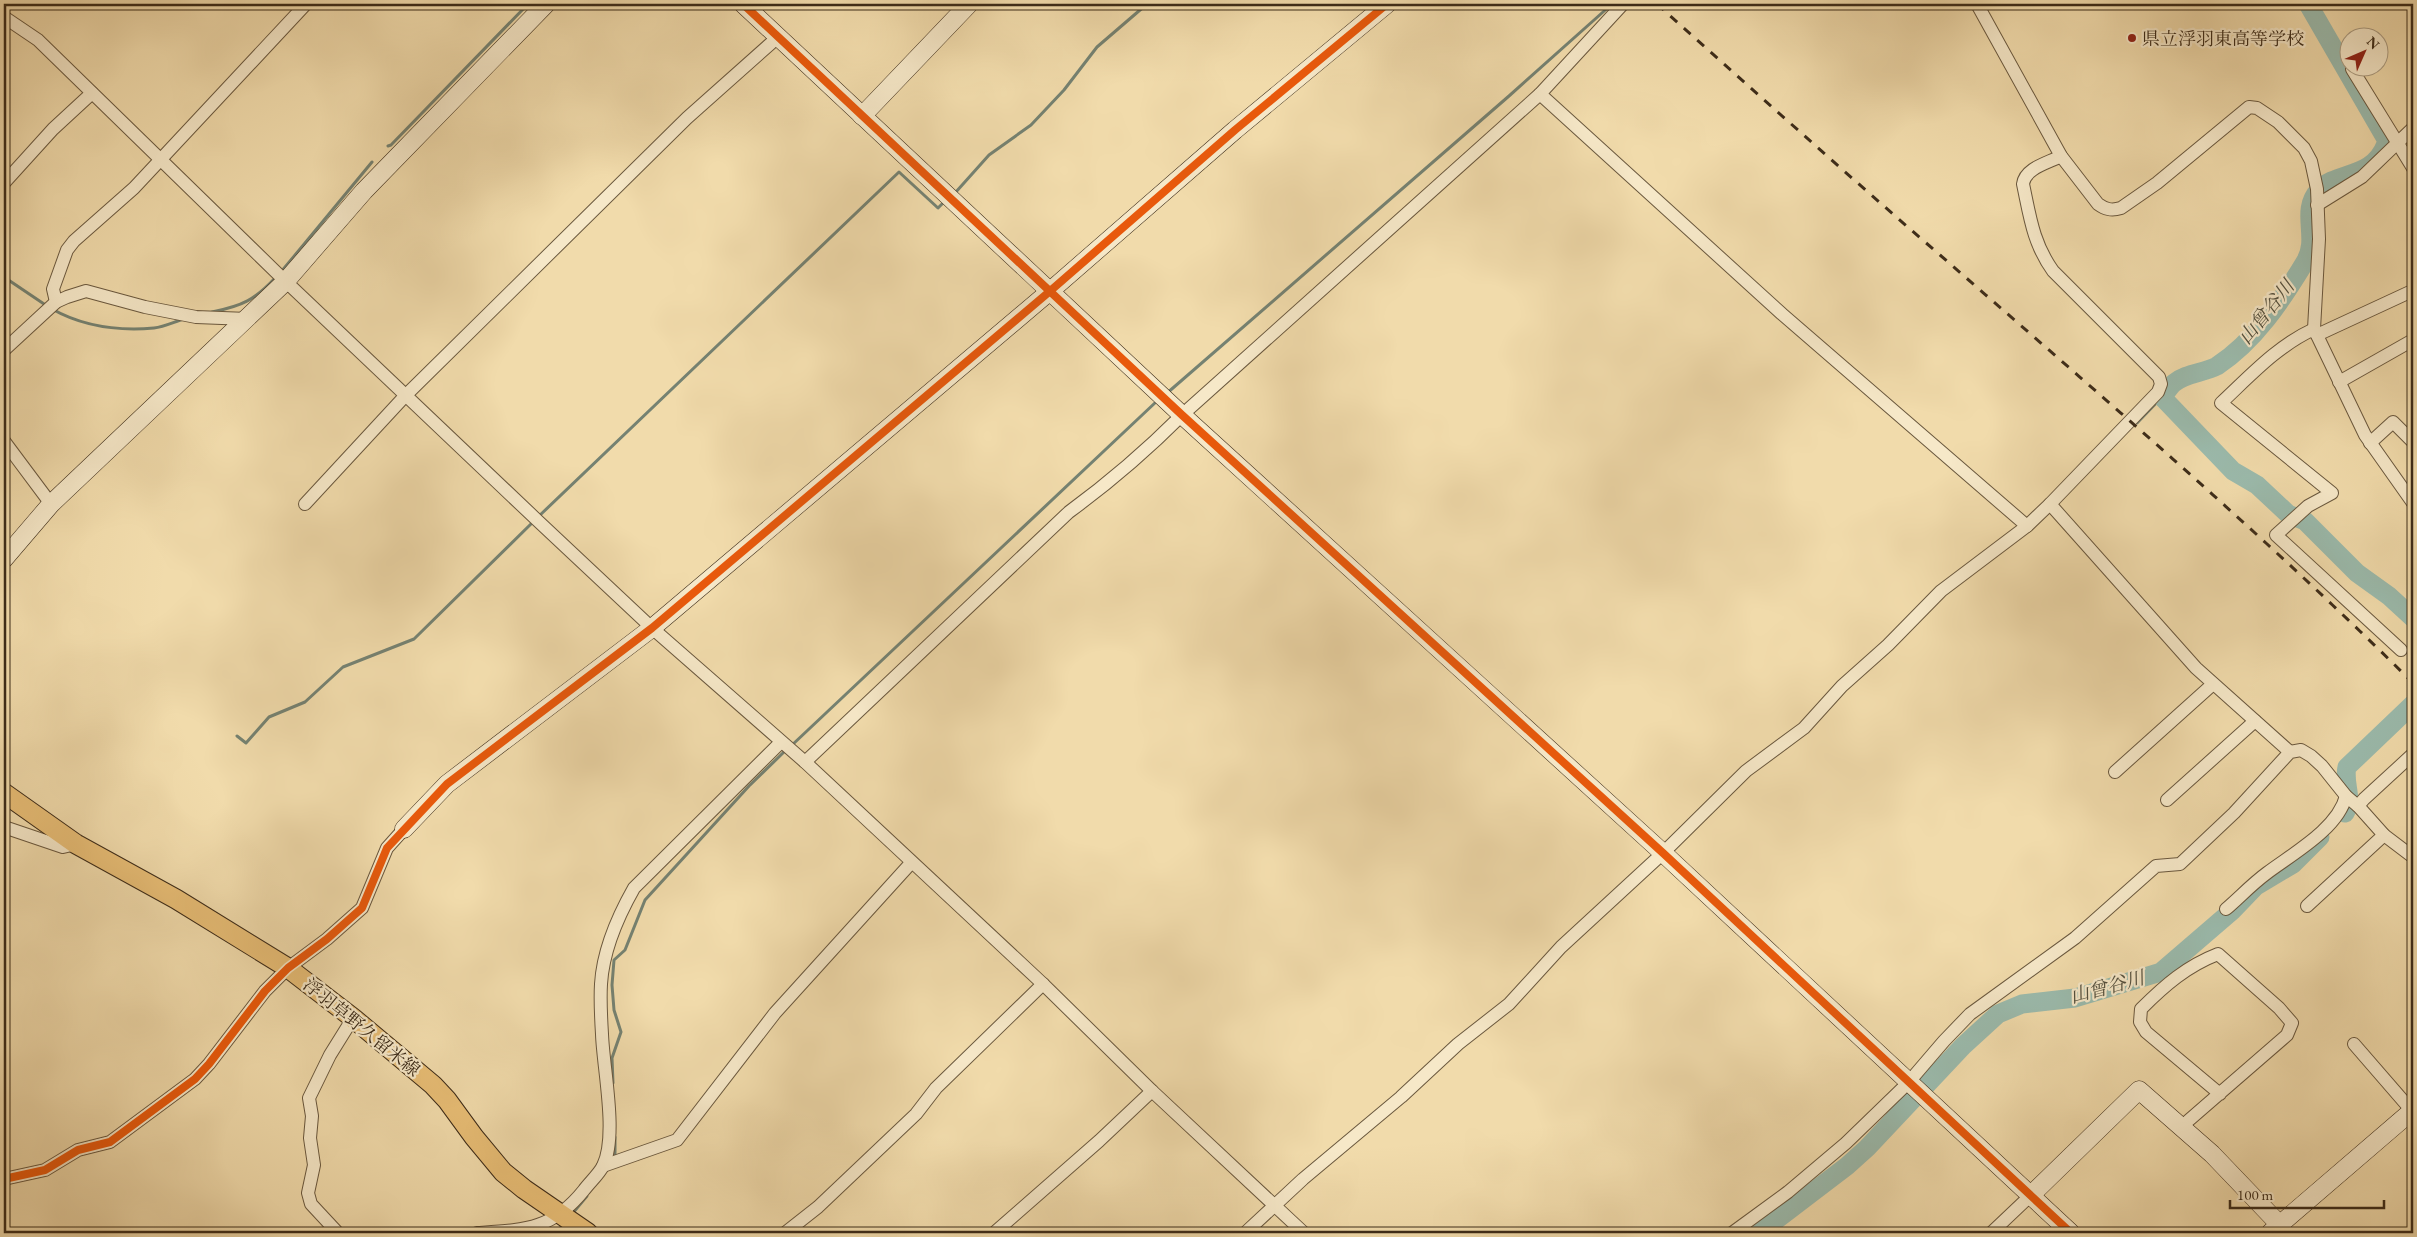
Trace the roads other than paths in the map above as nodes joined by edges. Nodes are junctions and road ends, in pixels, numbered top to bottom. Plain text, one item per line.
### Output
1 (306, 4) edge
2 (546, 4) edge
3 (743, 4) edge
4 (969, 4) edge
5 (1386, 4) edge
6 (1623, 4) edge
7 (1977, 4) edge
8 (4, 17) edge
9 (778, 37) junction
10 (2357, 78) edge
11 (92, 93) junction
12 (1540, 94) junction
13 (862, 116) junction
14 (2413, 128) edge
15 (2398, 142) junction
16 (2061, 156) junction
17 (161, 160) junction
18 (2413, 168) edge
19 (4, 183) edge
20 (2317, 196) junction
21 (280, 276) junction
22 (2412, 291) dead end
23 (1048, 292) junction
24 (52, 307) junction
25 (248, 319) junction
26 (2315, 332) junction
27 (2413, 340) edge
28 (4, 350) edge
29 (2339, 382) junction
30 (405, 396) junction
31 (1182, 415) junction
32 (4, 441) edge
33 (2413, 442) edge
34 (2370, 444) junction
35 (2413, 503) edge
36 (51, 504) junction
37 (305, 504) dead end
38 (2050, 504) junction
39 (2027, 526) junction
40 (4, 559) edge
41 (652, 628) junction
42 (2401, 650) dead end
43 (2213, 684) junction
44 (2255, 721) junction
45 (781, 742) junction
46 (2290, 752) junction
47 (2413, 754) edge
48 (805, 762) junction
49 (2115, 772) dead end
50 (4, 793) edge
51 (2167, 800) dead end
52 (2352, 801) junction
53 (4, 827) edge
54 (404, 829) joint
55 (2384, 835) junction
56 (76, 844) junction
57 (1663, 853) junction
58 (2413, 857) edge
59 (911, 863) junction
60 (2307, 906) dead end
61 (2226, 909) dead end
62 (288, 968) junction
63 (1043, 984) junction
64 (353, 1018) junction
65 (2354, 1044) dead end
66 (1916, 1090) junction
67 (1152, 1091) junction
68 (2220, 1094) junction
69 (2412, 1113) edge
70 (2181, 1126) junction
71 (603, 1166) junction
72 (4, 1179) edge
73 (2030, 1196) junction
74 (1274, 1207) junction
75 (573, 1225) edge
76 (2275, 1229) edge
77 (338, 1233) edge
78 (477, 1233) edge
79 (785, 1233) edge
80 (994, 1233) edge
81 (1244, 1233) edge
82 (1304, 1233) edge
83 (1732, 1233) edge
84 (1991, 1233) edge
85 (2071, 1233) edge

1 - 17 street
2 - 21 street
3 - 9 street
4 - 13 street
5 - 23 street
6 - 12 street
7 - 16 street
8 - 11 street
9 - 13 street
9 - 30 street
10 - 15 street
11 - 17 street
11 - 19 street
12 - 31 street
12 - 39 street
13 - 23 street
14 - 15 street
15 - 18 street
15 - 20 street
16 - 20 street
16 - 38 street
17 - 21 street
17 - 24 street
20 - 26 street
21 - 25 street
21 - 30 street
22 - 26 street
23 - 31 street
23 - 41 street
24 - 25 street
24 - 28 street
25 - 36 street
26 - 29 street
26 - 42 street
27 - 29 street
29 - 34 street
30 - 37 street
30 - 41 street
31 - 48 street
31 - 57 street
32 - 36 street
33 - 34 street
34 - 35 street
36 - 40 street
38 - 39 street
38 - 43 street
39 - 57 street
41 - 45 street
41 - 54 street
43 - 44 street
43 - 49 street
44 - 46 street
44 - 51 street
45 - 48 street
45 - 71 street
46 - 52 street
46 - 66 street
47 - 52 street
48 - 59 street
50 - 56 main road, 浮羽草野久留米線
52 - 55 street
52 - 61 street
53 - 56 street
54 - 62 street
55 - 58 street
55 - 60 street
56 - 62 main road, 浮羽草野久留米線
57 - 66 street
57 - 74 street
59 - 63 street
59 - 71 street
62 - 64 main road, 浮羽草野久留米線
62 - 72 street
63 - 67 street
63 - 79 street
64 - 75 main road, 浮羽草野久留米線
64 - 77 street
65 - 69 street
66 - 73 street
66 - 83 street
67 - 74 street
67 - 80 street
68 - 68 street
68 - 70 street
69 - 76 street
70 - 73 street
70 - 76 street
71 - 75 street
73 - 84 street
73 - 85 street
74 - 81 street
74 - 82 street
75 - 78 street

